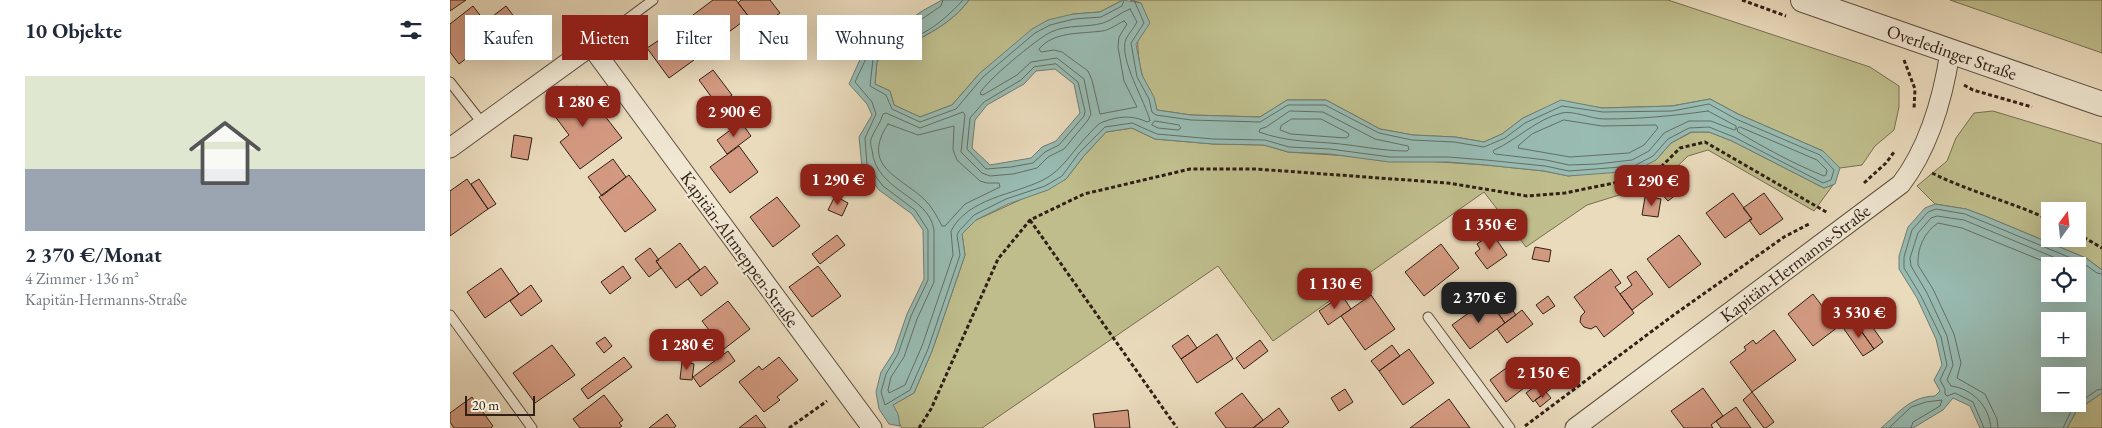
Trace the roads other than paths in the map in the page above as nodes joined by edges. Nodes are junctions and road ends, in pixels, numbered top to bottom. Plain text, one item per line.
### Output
1 (653, 0) edge
2 (1803, 0) edge
3 (633, 15) edge
4 (1950, 52) junction
5 (571, 60) edge
6 (601, 60) edge
7 (450, 82) edge
8 (2102, 104) edge
9 (482, 124) junction
10 (450, 148) edge
11 (450, 316) edge
12 (1428, 317) dead end
13 (532, 428) edge
14 (872, 428) edge
15 (1510, 428) edge
16 (1575, 428) edge

1 - 3 lane
2 - 4 street, Overledinger Straße
4 - 8 street, Overledinger Straße
4 - 16 street, Kapitän-Hermanns-Straße
5 - 9 street
6 - 14 street, Kapitän-Altmeppen-Straße
7 - 9 lane
9 - 10 street
11 - 13 lane
12 - 15 lane

